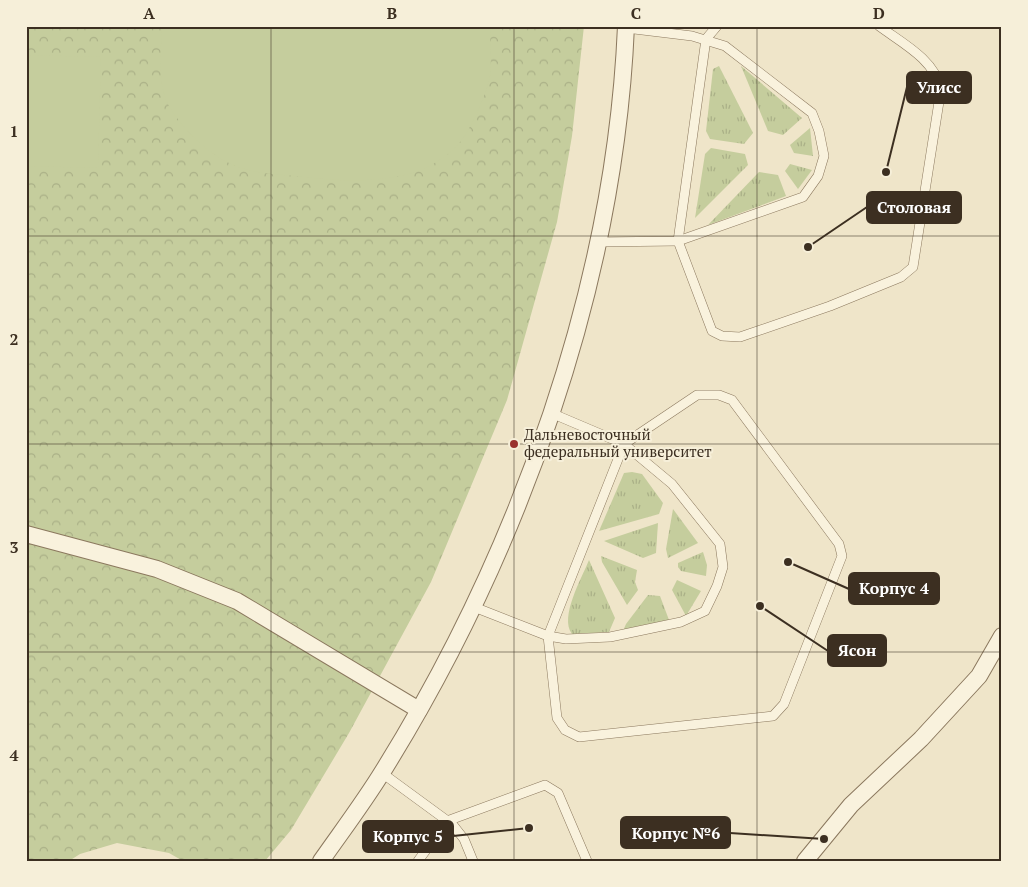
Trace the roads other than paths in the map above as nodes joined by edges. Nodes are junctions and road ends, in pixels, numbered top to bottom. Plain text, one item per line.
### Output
1 (717, 26) edge
2 (879, 26) edge
3 (626, 27) edge
4 (706, 39) junction
5 (678, 241) junction
6 (598, 242) junction
7 (551, 413) junction
8 (624, 444) junction
9 (26, 534) edge
10 (474, 607) junction
11 (548, 636) junction
12 (1002, 636) edge
13 (419, 710) junction
14 (382, 773) junction
15 (447, 821) junction
16 (321, 861) edge
17 (418, 861) edge
18 (473, 861) edge
19 (587, 861) edge
20 (805, 861) edge

1 - 4 lane
2 - 5 lane
3 - 4 lane
3 - 6 street
4 - 5 lane
4 - 5 lane
5 - 6 lane
6 - 7 street
7 - 8 lane
7 - 10 street
8 - 11 lane
8 - 11 lane
8 - 11 lane
9 - 13 street
10 - 11 lane
10 - 13 street
12 - 20 street
13 - 14 street
14 - 15 lane
14 - 16 street
15 - 17 lane
15 - 18 lane
15 - 19 lane

